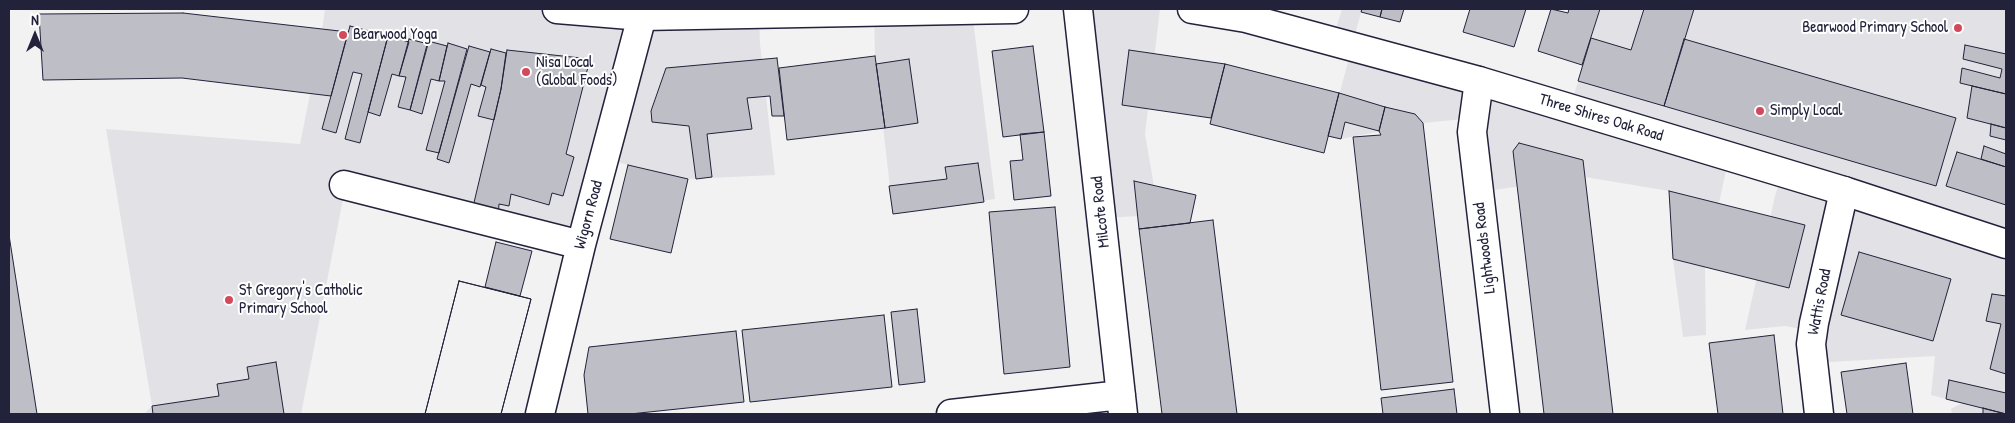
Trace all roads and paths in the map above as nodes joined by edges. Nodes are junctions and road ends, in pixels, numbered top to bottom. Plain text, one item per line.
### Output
1 (558, 9) edge
2 (1014, 9) edge
3 (1078, 9) edge
4 (1192, 9) edge
5 (643, 11) edge
6 (1479, 81) junction
7 (344, 185) dead end
8 (1844, 192) junction
9 (2006, 244) edge
10 (581, 245) junction
11 (1122, 405) edge
12 (540, 414) edge
13 (951, 414) edge
14 (1505, 414) edge
15 (1819, 414) edge

1 - 5 street
2 - 5 street
3 - 11 street, Milcote Road
4 - 6 street, Three Shires Oak Road
5 - 10 street, Wigorn Road
6 - 8 street, Three Shires Oak Road
6 - 14 street, Lightwoods Road
7 - 10 street
8 - 9 street, Three Shires Oak Road
8 - 15 street, Wattis Road
10 - 12 street, Wigorn Road
11 - 13 street

